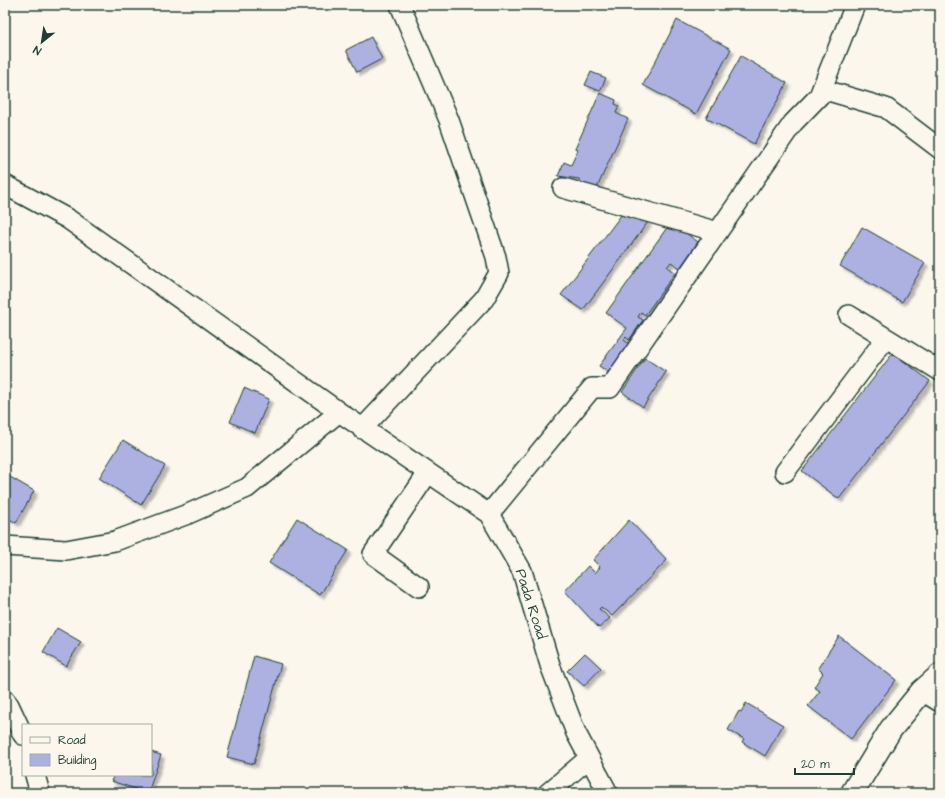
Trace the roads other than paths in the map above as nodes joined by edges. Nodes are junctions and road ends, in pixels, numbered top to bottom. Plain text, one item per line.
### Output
1 (400, 5) edge
2 (855, 5) edge
3 (819, 96) junction
4 (940, 150) edge
5 (5, 185) edge
6 (563, 188) dead end
7 (718, 232) junction
8 (849, 315) dead end
9 (886, 338) junction
10 (940, 371) edge
11 (339, 412) junction
12 (362, 429) junction
13 (785, 472) dead end
14 (428, 473) junction
15 (489, 514) junction
16 (5, 546) edge
17 (419, 587) dead end
18 (940, 675) edge
19 (931, 697) edge
20 (5, 700) edge
21 (22, 733) edge
22 (589, 758) junction
23 (35, 776) edge
24 (40, 793) edge
25 (548, 793) edge
26 (608, 793) edge
27 (852, 793) edge

1 - 12 street
2 - 3 street
3 - 4 street
3 - 7 street
5 - 11 street, Pada Road
6 - 7 street
7 - 15 street
8 - 9 street
9 - 10 street
9 - 13 street
11 - 12 street, Pada Road
11 - 16 street
12 - 14 street, Pada Road
14 - 15 street, Pada Road
14 - 17 street
15 - 22 street, Pada Road
18 - 19 street
19 - 27 street
20 - 21 street
22 - 25 street
22 - 26 street, Pada Road
23 - 24 street

